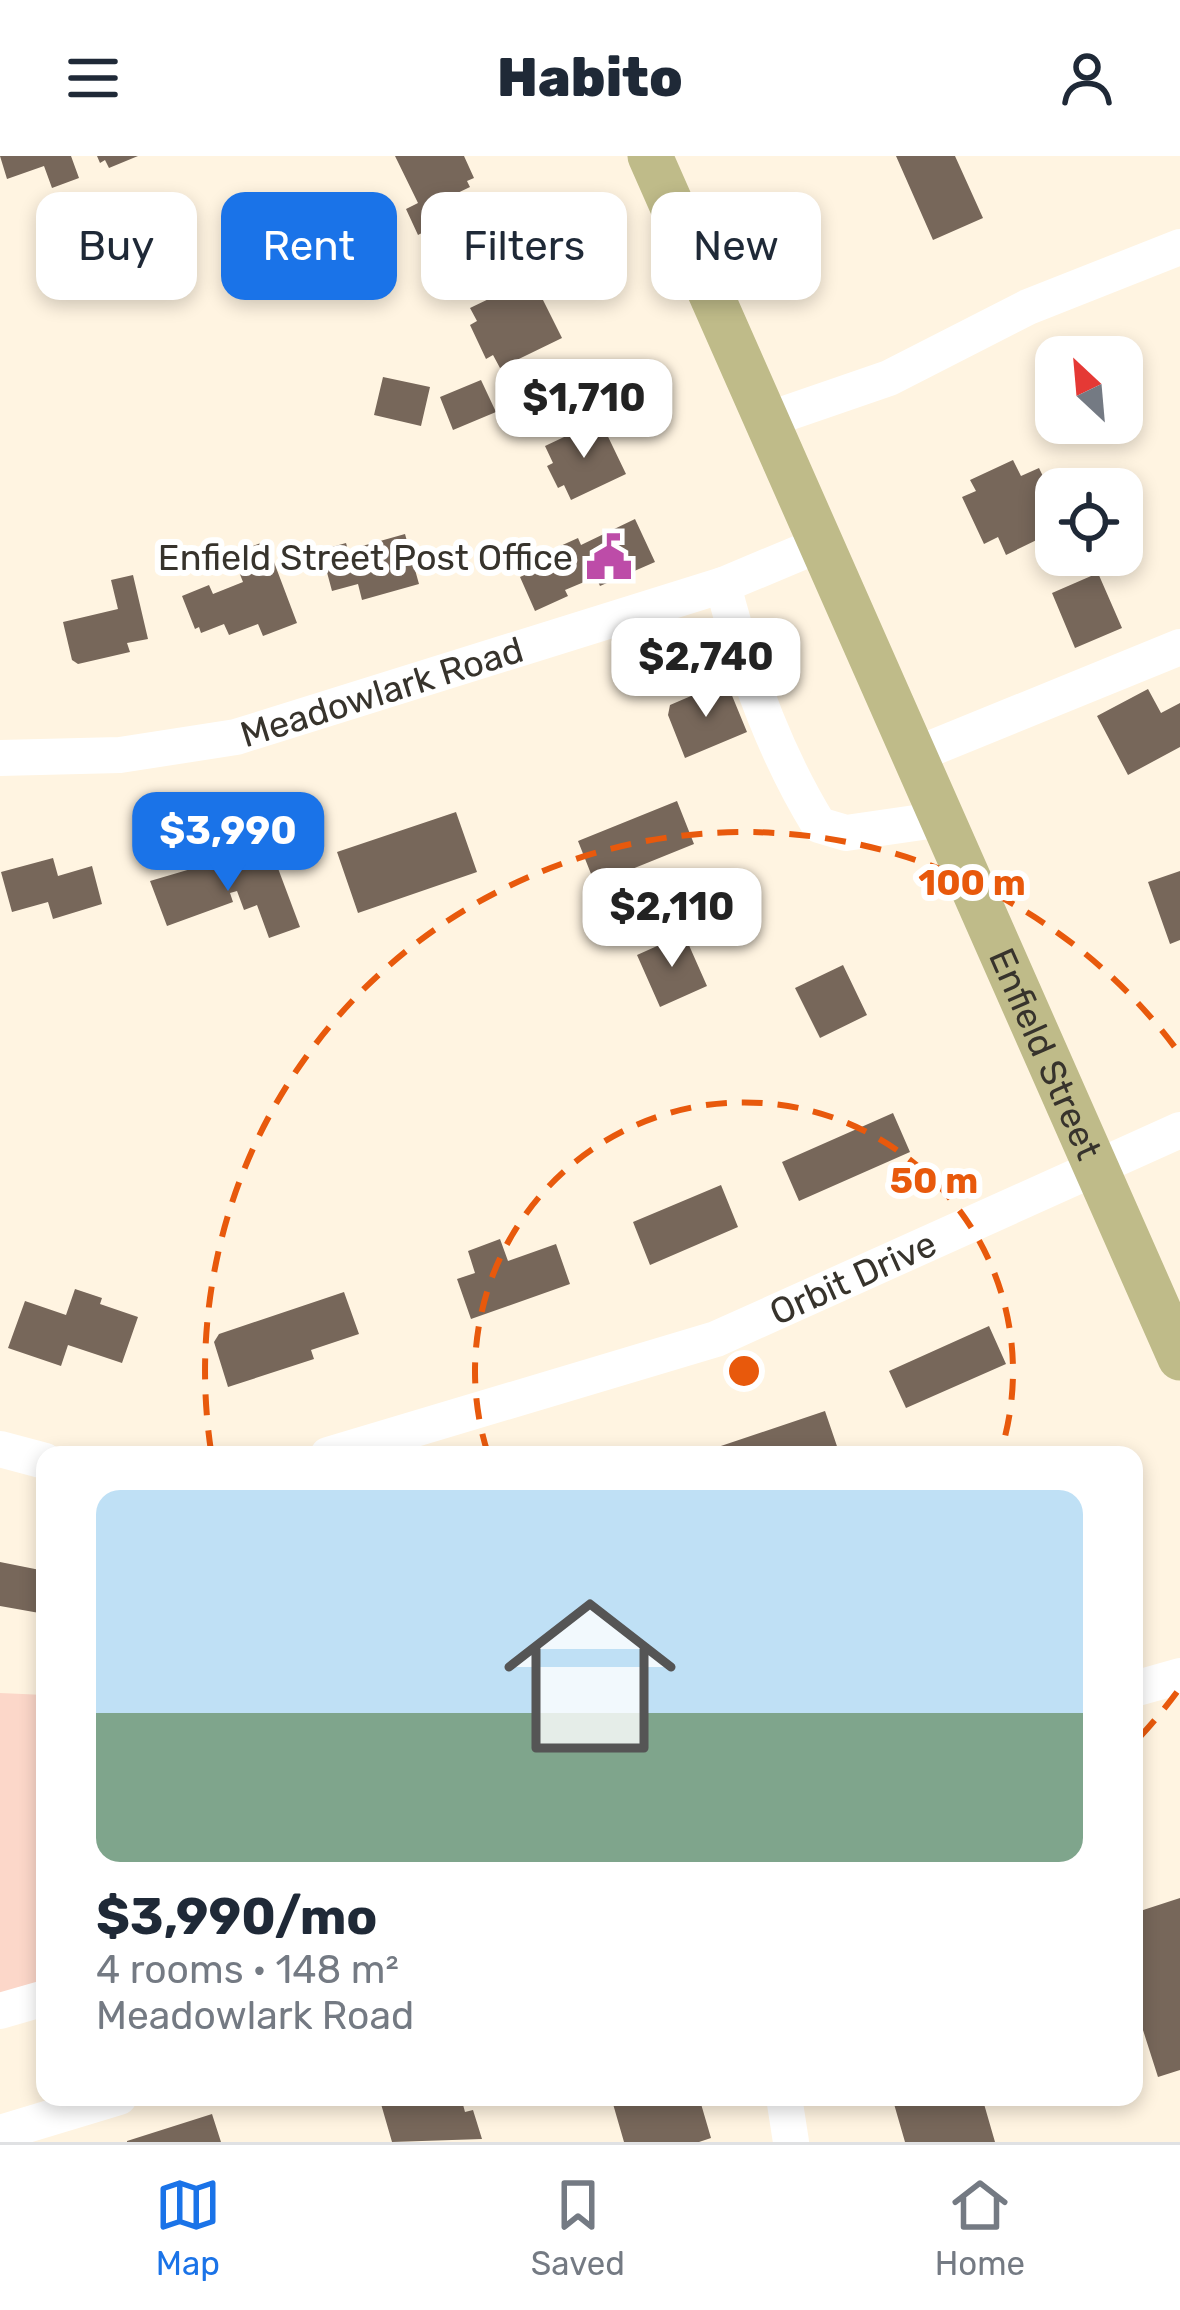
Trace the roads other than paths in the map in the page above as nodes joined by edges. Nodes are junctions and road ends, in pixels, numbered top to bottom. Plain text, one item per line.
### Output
1 (650, 156) edge
2 (1180, 247) edge
3 (767, 420) junction
4 (821, 544) junction
5 (723, 585) junction
6 (1180, 647) edge
7 (916, 755) junction
8 (0, 758) edge
9 (944, 818) junction
10 (1180, 1130) edge
11 (1097, 1167) junction
12 (1180, 1358) edge
13 (358, 1446) edge
14 (0, 1449) edge
15 (36, 1458) edge
16 (1180, 1676) edge
17 (1143, 1686) edge
18 (36, 2001) edge
19 (0, 2011) edge
20 (89, 2106) edge
21 (785, 2106) edge
22 (0, 2133) edge
23 (791, 2142) edge

1 - 3 main road, Enfield Street
2 - 3 street
3 - 4 main road, Enfield Street
4 - 5 street, Meadowlark Road
4 - 7 main road, Enfield Street
5 - 8 street, Meadowlark Road
5 - 9 street
6 - 7 street
7 - 9 main road, Enfield Street
9 - 11 main road, Enfield Street
10 - 11 street, Orbit Drive
11 - 12 main road, Enfield Street
11 - 13 street, Orbit Drive
14 - 15 street
16 - 17 street
18 - 19 street
20 - 22 street
21 - 23 street

